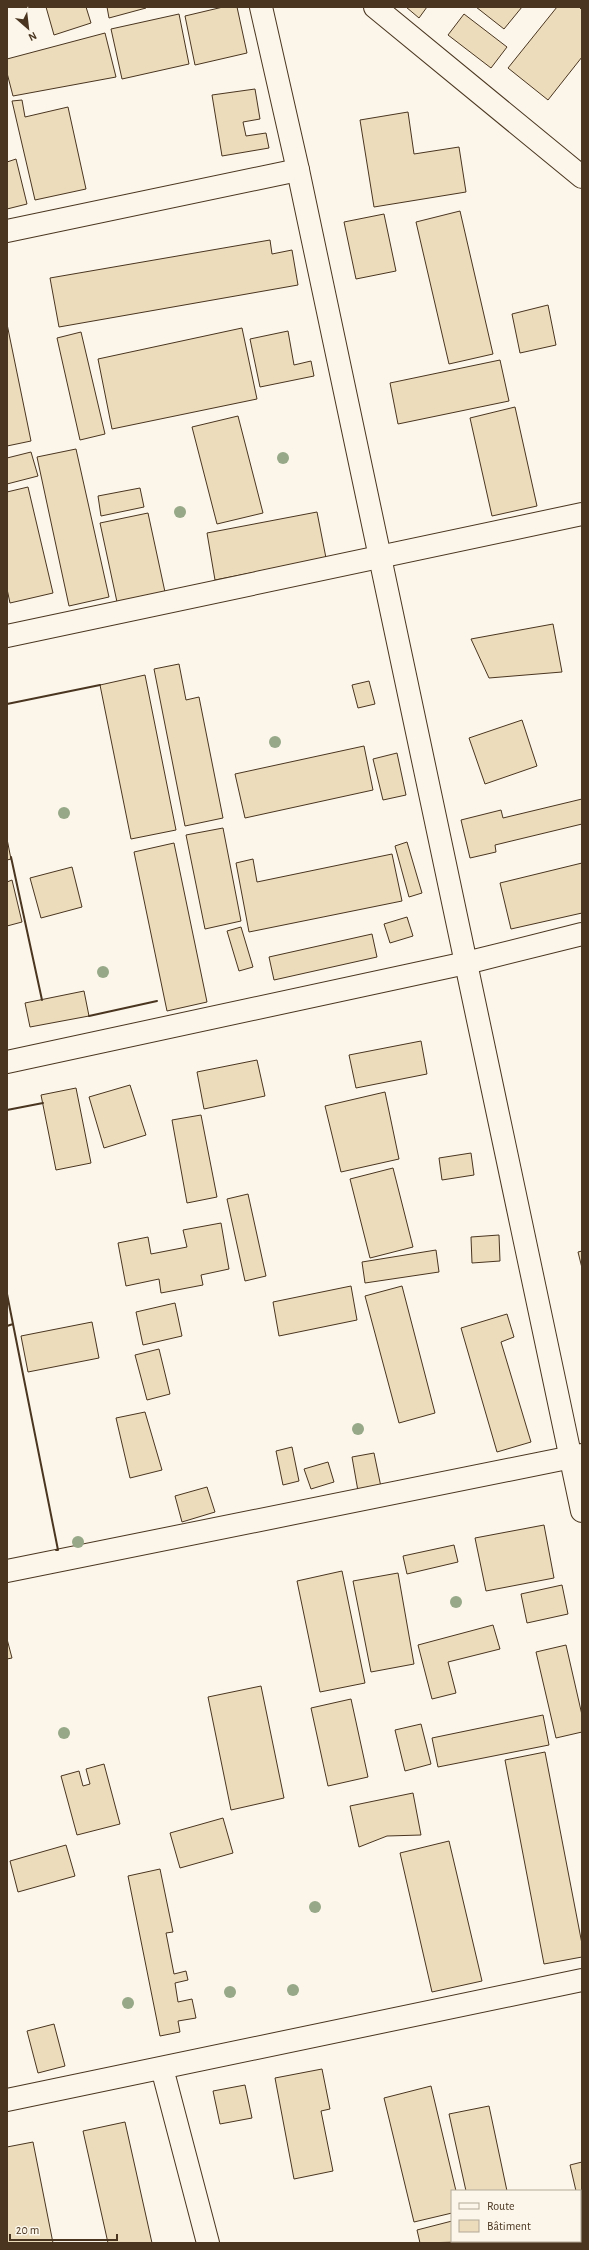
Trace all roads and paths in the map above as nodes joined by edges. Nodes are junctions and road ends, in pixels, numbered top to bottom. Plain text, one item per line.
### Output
1 (261, 7) edge
2 (375, 7) edge
3 (298, 170) junction
4 (582, 177) edge
5 (7, 231) edge
6 (582, 514) edge
7 (380, 556) junction
8 (7, 636) edge
9 (582, 934) edge
10 (466, 963) junction
11 (7, 1062) edge
12 (576, 1456) edge
13 (582, 1510) edge
14 (7, 1570) edge
15 (582, 1980) edge
16 (162, 2068) junction
17 (7, 2100) edge
18 (208, 2243) edge

1 - 3 street
2 - 4 street
3 - 5 street
3 - 7 street
6 - 7 street
7 - 8 street
7 - 10 street
9 - 10 street
10 - 11 street
10 - 12 street
12 - 13 street
12 - 14 street
15 - 16 street
16 - 17 street
16 - 18 street

